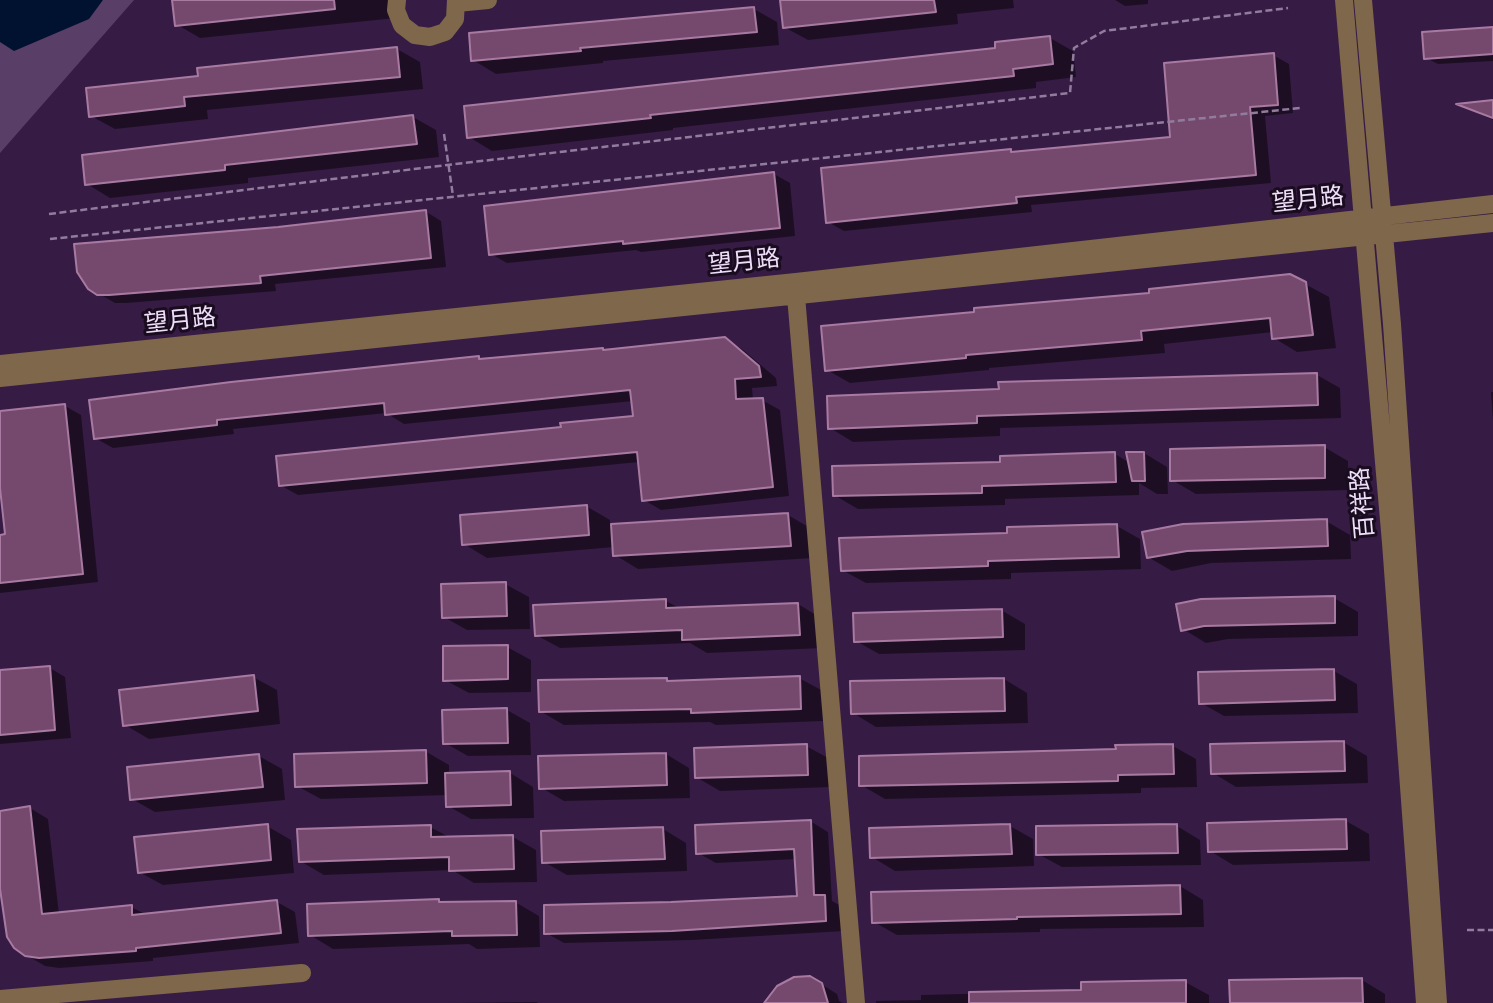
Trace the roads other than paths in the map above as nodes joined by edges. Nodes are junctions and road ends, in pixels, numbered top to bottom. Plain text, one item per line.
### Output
1 (397, 0) edge
2 (488, 0) edge
3 (1345, 0) edge
4 (1363, 0) edge
5 (457, 2) edge
6 (1493, 204) edge
7 (1383, 216) junction
8 (1362, 218) junction
9 (1493, 223) edge
10 (1384, 235) junction
11 (1364, 237) junction
12 (796, 296) junction
13 (0, 364) edge
14 (0, 378) edge
15 (302, 973) dead end
16 (0, 999) edge
17 (856, 1003) edge
18 (1425, 1003) edge
19 (1438, 1003) edge

1 - 5 street
2 - 5 street
3 - 8 street, 百祥路
4 - 7 street, 百祥路
6 - 7 street, 望月路
7 - 8 street, 望月路
7 - 10 street, 百祥路
8 - 11 street, 百祥路
8 - 13 street, 望月路
9 - 10 street, 望月路
10 - 11 street, 望月路
10 - 19 street, 百祥路
11 - 12 street, 望月路
11 - 18 street, 百祥路
12 - 14 street, 望月路
12 - 17 street
15 - 16 street

